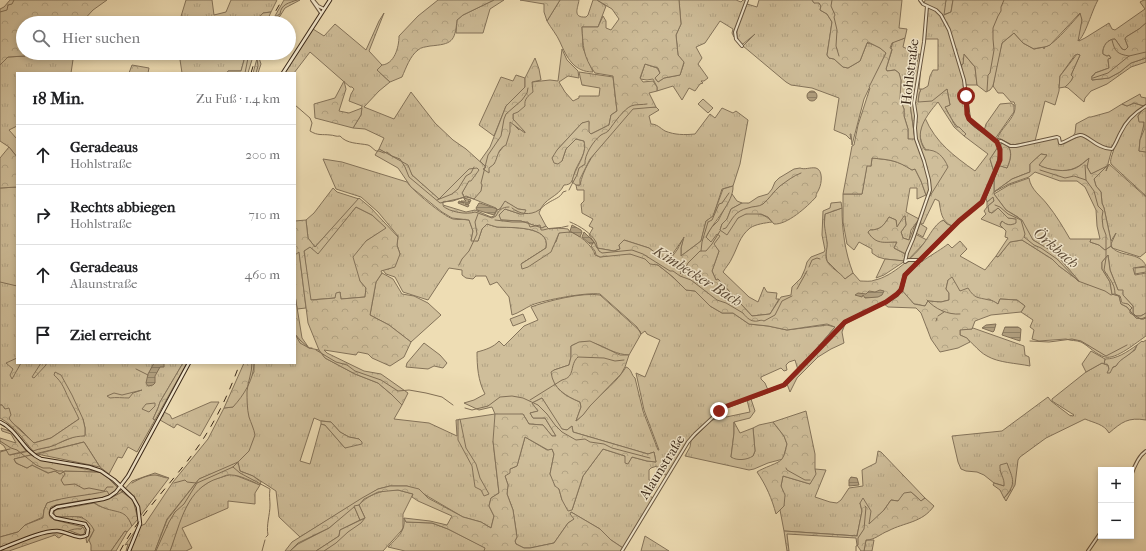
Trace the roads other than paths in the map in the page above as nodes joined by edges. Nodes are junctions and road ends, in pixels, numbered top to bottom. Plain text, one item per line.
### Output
1 (312, 0) edge
2 (330, 0) edge
3 (747, 0) edge
4 (920, 0) edge
5 (927, 6) junction
6 (324, 10) junction
7 (321, 13) junction
8 (742, 46) dead end
9 (296, 52) edge
10 (291, 60) edge
11 (284, 72) edge
12 (1146, 106) edge
13 (997, 142) junction
14 (921, 260) junction
15 (188, 364) edge
16 (0, 422) edge
17 (1146, 451) edge
18 (1134, 469) edge
19 (121, 487) junction
20 (1098, 536) edge
21 (0, 549) edge
22 (129, 551) edge
23 (622, 551) edge
24 (1088, 551) edge

1 - 6 street
1 - 7 street
2 - 6 main road
3 - 8 street
4 - 5 street
5 - 13 street
5 - 14 street, Hohlstraße
6 - 7 main road
7 - 9 main road
10 - 11 main road
12 - 13 street
13 - 14 street
14 - 23 street, Alaunstraße
15 - 19 main road
16 - 19 main road
17 - 18 street
19 - 21 main road
19 - 22 main road
20 - 24 street

